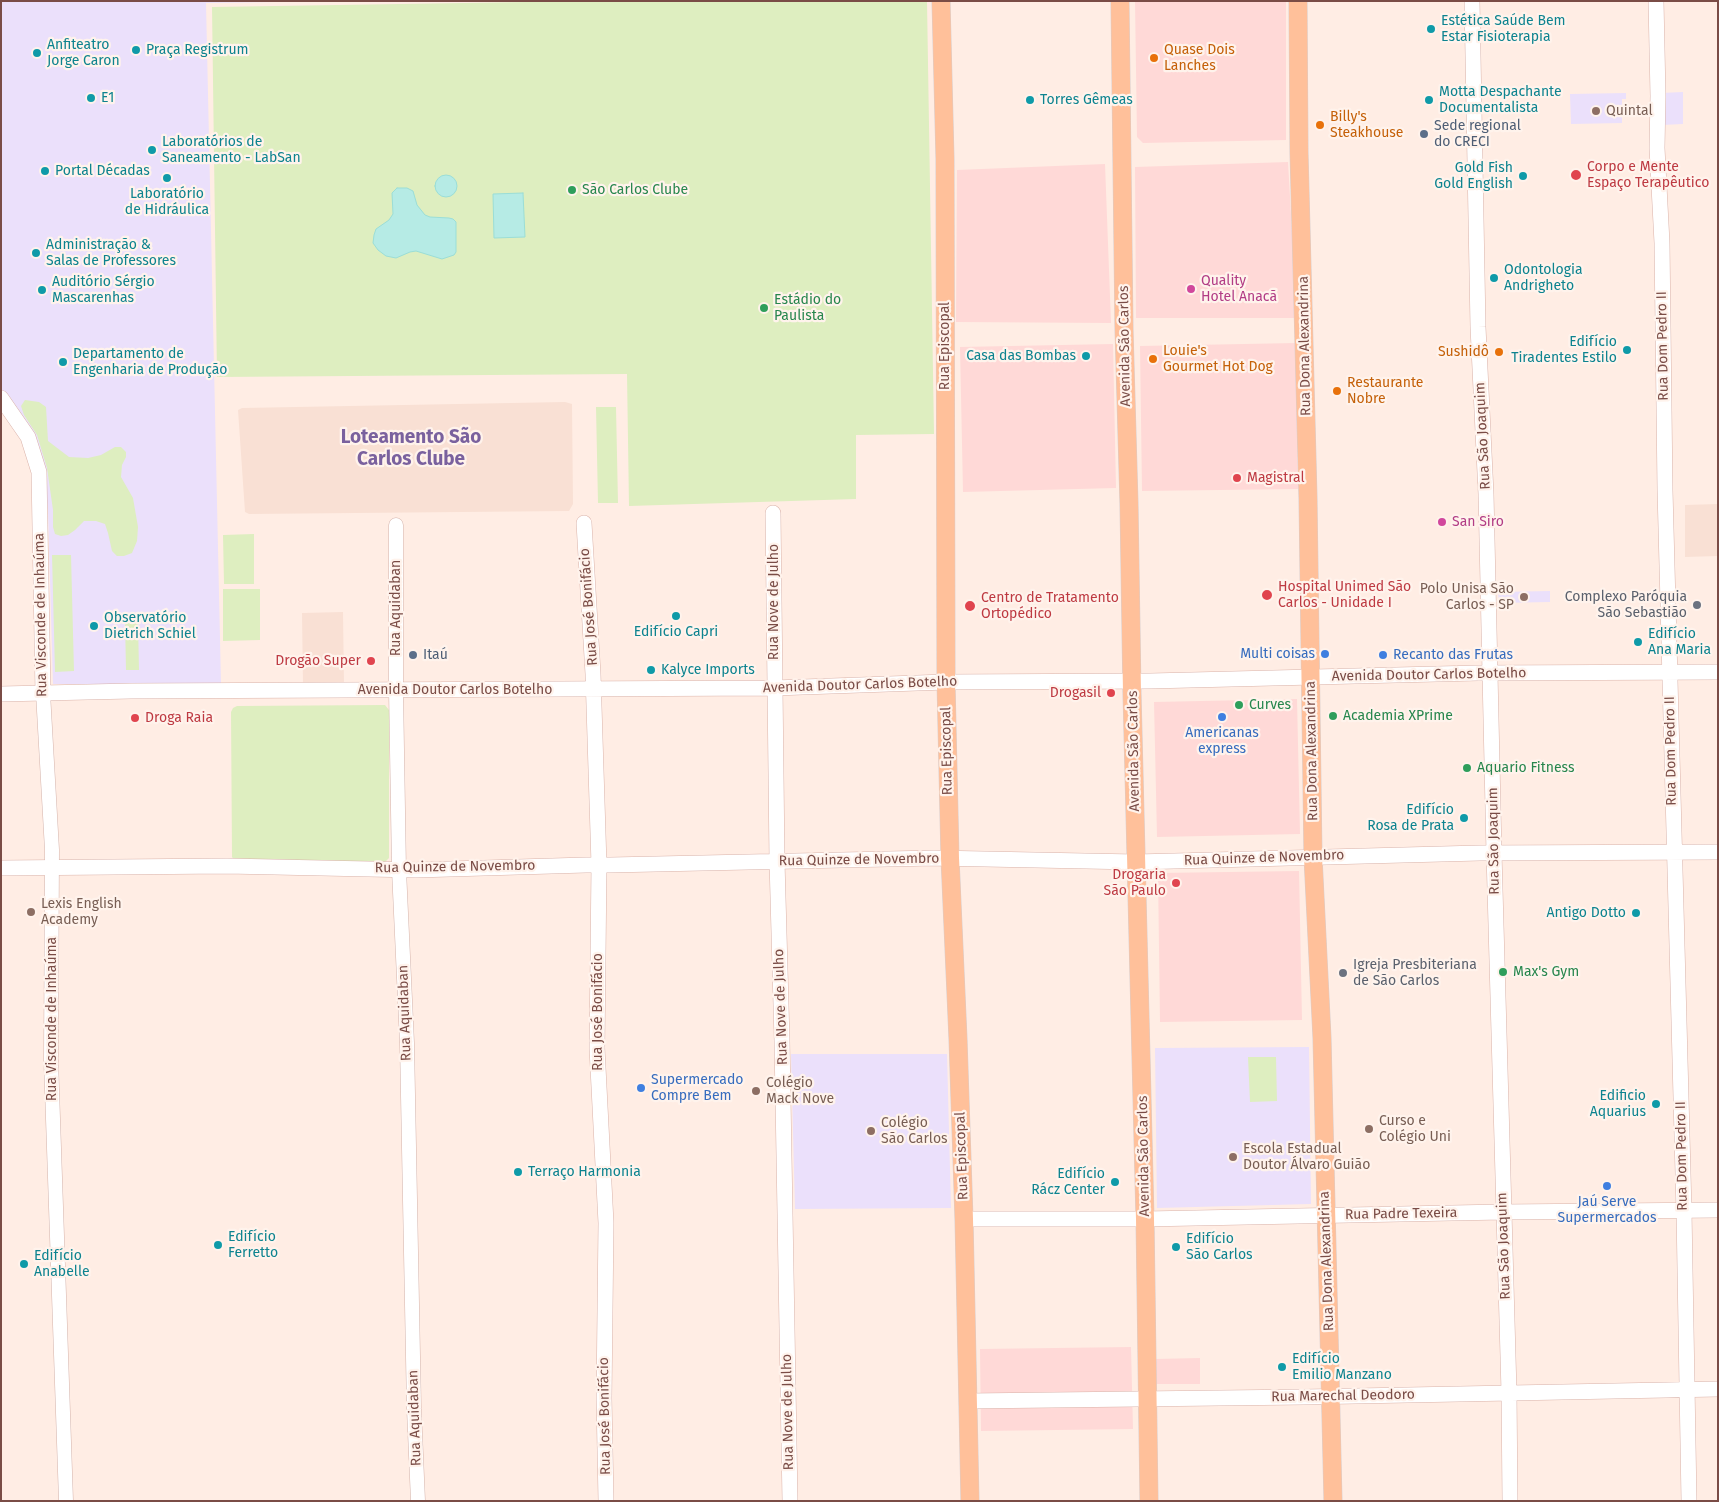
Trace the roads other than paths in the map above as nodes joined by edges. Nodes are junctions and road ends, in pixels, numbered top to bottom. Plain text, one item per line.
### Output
1 (941, 1) edge
2 (1120, 1) edge
3 (1298, 1) edge
4 (1472, 1) edge
5 (1656, 1) edge
6 (1, 398) edge
7 (773, 513) dead end
8 (584, 522) dead end
9 (396, 525) dead end
10 (1718, 672) edge
11 (1490, 673) junction
12 (1670, 673) junction
13 (1311, 677) junction
14 (1132, 681) junction
15 (946, 682) junction
16 (774, 688) junction
17 (396, 690) junction
18 (594, 690) junction
19 (43, 693) junction
20 (1, 694) edge
21 (1674, 852) junction
22 (1718, 852) edge
23 (1494, 853) junction
24 (1313, 857) junction
25 (950, 858) junction
26 (777, 861) junction
27 (1136, 862) junction
28 (599, 866) junction
29 (52, 867) junction
30 (1, 868) edge
31 (399, 870) junction
32 (1684, 1210) junction
33 (1718, 1210) edge
34 (1503, 1212) junction
35 (1326, 1215) junction
36 (1145, 1219) junction
37 (964, 1220) junction
38 (1688, 1389) junction
39 (1718, 1389) edge
40 (1509, 1392) junction
41 (1331, 1396) junction
42 (1147, 1399) junction
43 (969, 1400) junction
44 (66, 1501) edge
45 (418, 1501) edge
46 (606, 1501) edge
47 (790, 1501) edge
48 (970, 1501) edge
49 (1149, 1501) edge
50 (1333, 1501) edge
51 (1510, 1501) edge
52 (1689, 1501) edge

1 - 15 main road, Rua Episcopal
2 - 14 main road, Avenida São Carlos
3 - 13 main road, Rua Dona Alexandrina
4 - 11 main road, Rua São Joaquim
5 - 12 main road, Rua Dom Pedro II
6 - 19 main road, Rua Visconde de Inhaúma
7 - 16 main road, Rua Nove de Julho
8 - 18 main road, Rua José Bonifácio
9 - 17 street, Rua Aquidaban
10 - 12 main road, Avenida Doutor Carlos Botelho
11 - 12 main road, Avenida Doutor Carlos Botelho
11 - 13 main road, Avenida Doutor Carlos Botelho
11 - 23 main road, Rua São Joaquim
12 - 21 main road, Rua Dom Pedro II
13 - 14 main road, Avenida Doutor Carlos Botelho
13 - 24 main road, Rua Dona Alexandrina
14 - 15 main road, Avenida Doutor Carlos Botelho
14 - 27 main road, Avenida São Carlos
15 - 16 main road, Avenida Doutor Carlos Botelho
15 - 25 main road, Rua Episcopal
16 - 18 main road, Avenida Doutor Carlos Botelho
16 - 26 main road, Rua Nove de Julho
17 - 18 main road, Avenida Doutor Carlos Botelho
17 - 19 main road, Avenida Doutor Carlos Botelho
17 - 31 street, Rua Aquidaban
18 - 28 main road, Rua José Bonifácio
19 - 20 main road, Avenida Doutor Carlos Botelho
19 - 29 street, Rua Visconde de Inhaúma
21 - 22 main road, Rua Quinze de Novembro
21 - 23 main road, Rua Quinze de Novembro
21 - 32 main road, Rua Dom Pedro II
23 - 24 main road, Rua Quinze de Novembro
23 - 34 main road, Rua São Joaquim
24 - 27 main road, Rua Quinze de Novembro
24 - 35 main road, Rua Dona Alexandrina
25 - 26 main road, Rua Quinze de Novembro
25 - 27 main road, Rua Quinze de Novembro
25 - 37 main road, Rua Episcopal
26 - 28 main road, Rua Quinze de Novembro
26 - 47 main road, Rua Nove de Julho
27 - 36 main road, Avenida São Carlos
28 - 31 main road, Rua Quinze de Novembro
28 - 46 main road, Rua José Bonifácio
29 - 30 main road, Rua Quinze de Novembro
29 - 31 main road, Rua Quinze de Novembro
29 - 44 street, Rua Visconde de Inhaúma
31 - 45 street, Rua Aquidaban
32 - 33 main road, Rua Padre Texeira
32 - 34 main road, Rua Padre Texeira
32 - 38 main road, Rua Dom Pedro II
34 - 35 main road, Rua Padre Texeira
34 - 40 main road, Rua São Joaquim
35 - 36 main road, Rua Padre Texeira
35 - 41 main road, Rua Dona Alexandrina
36 - 37 main road, Rua Padre Texeira
36 - 42 main road, Avenida São Carlos
37 - 43 main road, Rua Episcopal
38 - 39 main road, Rua Marechal Deodoro
38 - 40 main road, Rua Marechal Deodoro
38 - 52 main road, Rua Dom Pedro II
40 - 41 main road, Rua Marechal Deodoro
40 - 51 main road, Rua São Joaquim
41 - 42 main road, Rua Marechal Deodoro
41 - 50 main road, Rua Dona Alexandrina
42 - 43 main road, Rua Marechal Deodoro
42 - 49 main road, Avenida São Carlos
43 - 48 main road, Rua Episcopal

